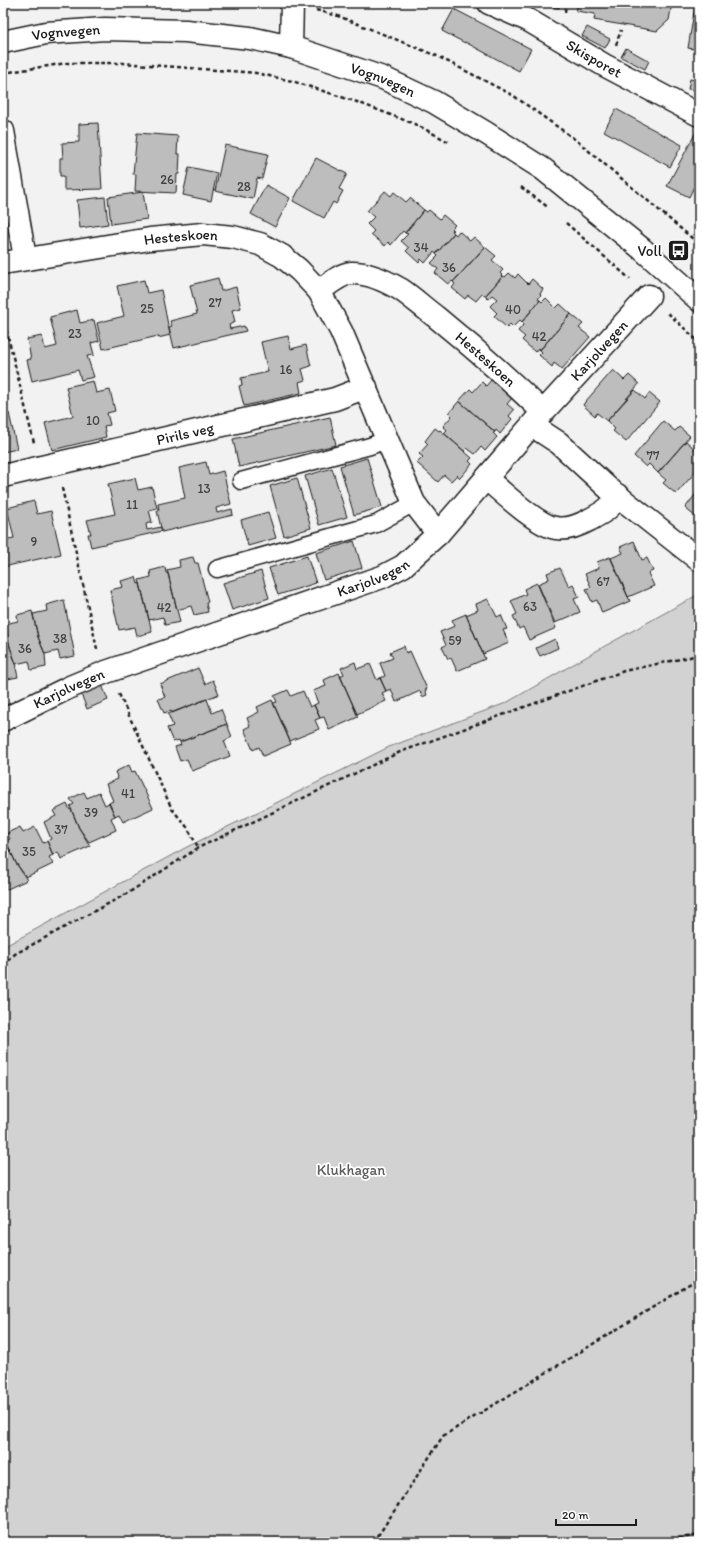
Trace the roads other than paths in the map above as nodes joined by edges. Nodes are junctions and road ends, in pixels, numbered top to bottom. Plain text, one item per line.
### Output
1 (292, 3) edge
2 (489, 3) edge
3 (3, 42) edge
4 (291, 47) junction
5 (699, 115) edge
6 (3, 131) edge
7 (25, 258) junction
8 (3, 263) edge
9 (319, 291) junction
10 (649, 296) road end
11 (699, 300) edge
12 (366, 387) junction
13 (538, 419) junction
14 (386, 440) junction
15 (3, 476) edge
16 (487, 479) junction
17 (241, 481) dead end
18 (619, 496) junction
19 (414, 503) junction
20 (438, 534) junction
21 (699, 560) edge
22 (216, 569) dead end
23 (3, 720) edge

1 - 4 street
2 - 5 street, Skisporet
3 - 4 street, Vognvegen
4 - 11 street, Vognvegen
6 - 7 street
7 - 8 street, Hesteskoen
7 - 9 street, Hesteskoen
9 - 12 street, Hesteskoen
9 - 13 street, Hesteskoen
10 - 13 street, Karjolvegen
12 - 14 street, Hesteskoen
12 - 15 street, Pirils veg
13 - 16 street, Karjolvegen
13 - 18 street, Hesteskoen
14 - 17 lane
14 - 19 street, Hesteskoen
16 - 18 street
16 - 20 street, Karjolvegen
18 - 21 street, Hesteskoen
19 - 20 street, Hesteskoen
19 - 22 lane
20 - 23 street, Karjolvegen

